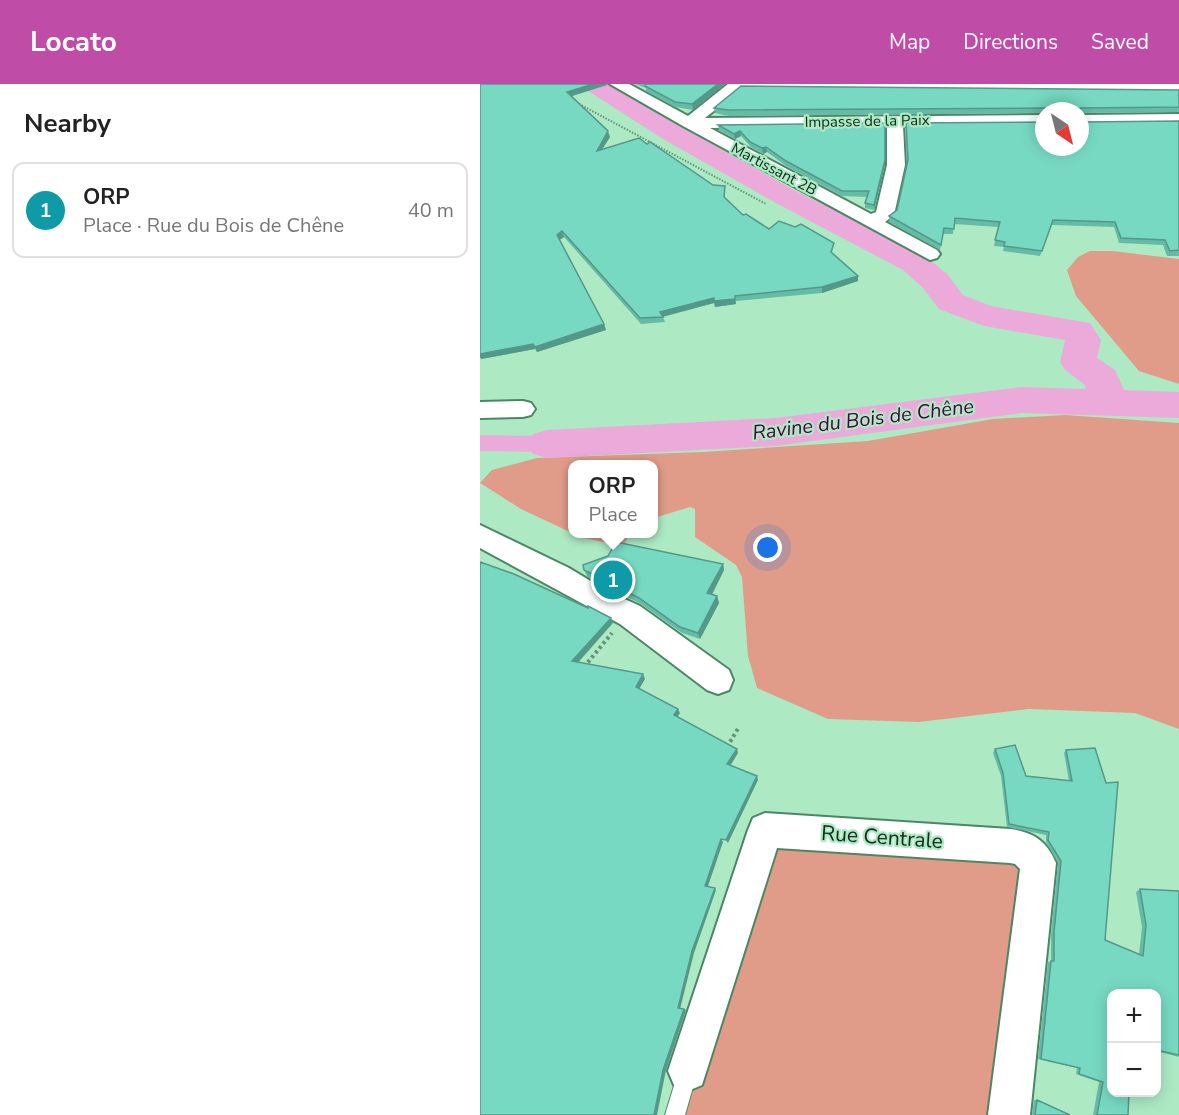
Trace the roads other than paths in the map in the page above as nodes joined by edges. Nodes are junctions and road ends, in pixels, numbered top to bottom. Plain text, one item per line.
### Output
1 (618, 84) edge
2 (737, 84) edge
3 (1138, 86) edge
4 (1179, 88) edge
5 (1172, 119) edge
6 (895, 120) junction
7 (1035, 120) edge
8 (1089, 120) edge
9 (689, 123) junction
10 (1179, 138) edge
11 (871, 221) junction
12 (930, 254) dead end
13 (523, 409) dead end
14 (480, 410) edge
15 (480, 536) edge
16 (718, 680) dead end
17 (688, 1071) joint
18 (675, 1115) edge
19 (1009, 1115) edge

1 - 9 street, Martissant 2B
2 - 3 street
2 - 9 street
3 - 4 street
3 - 5 street
5 - 8 street
5 - 10 street
6 - 7 street, Impasse de la Paix
6 - 9 street, Impasse de la Paix
6 - 11 street
9 - 11 street, Martissant 2B
11 - 12 street, Martissant 2B
13 - 14 street
15 - 16 street
17 - 18 lane, Rue Centrale
17 - 19 street, Rue Centrale

